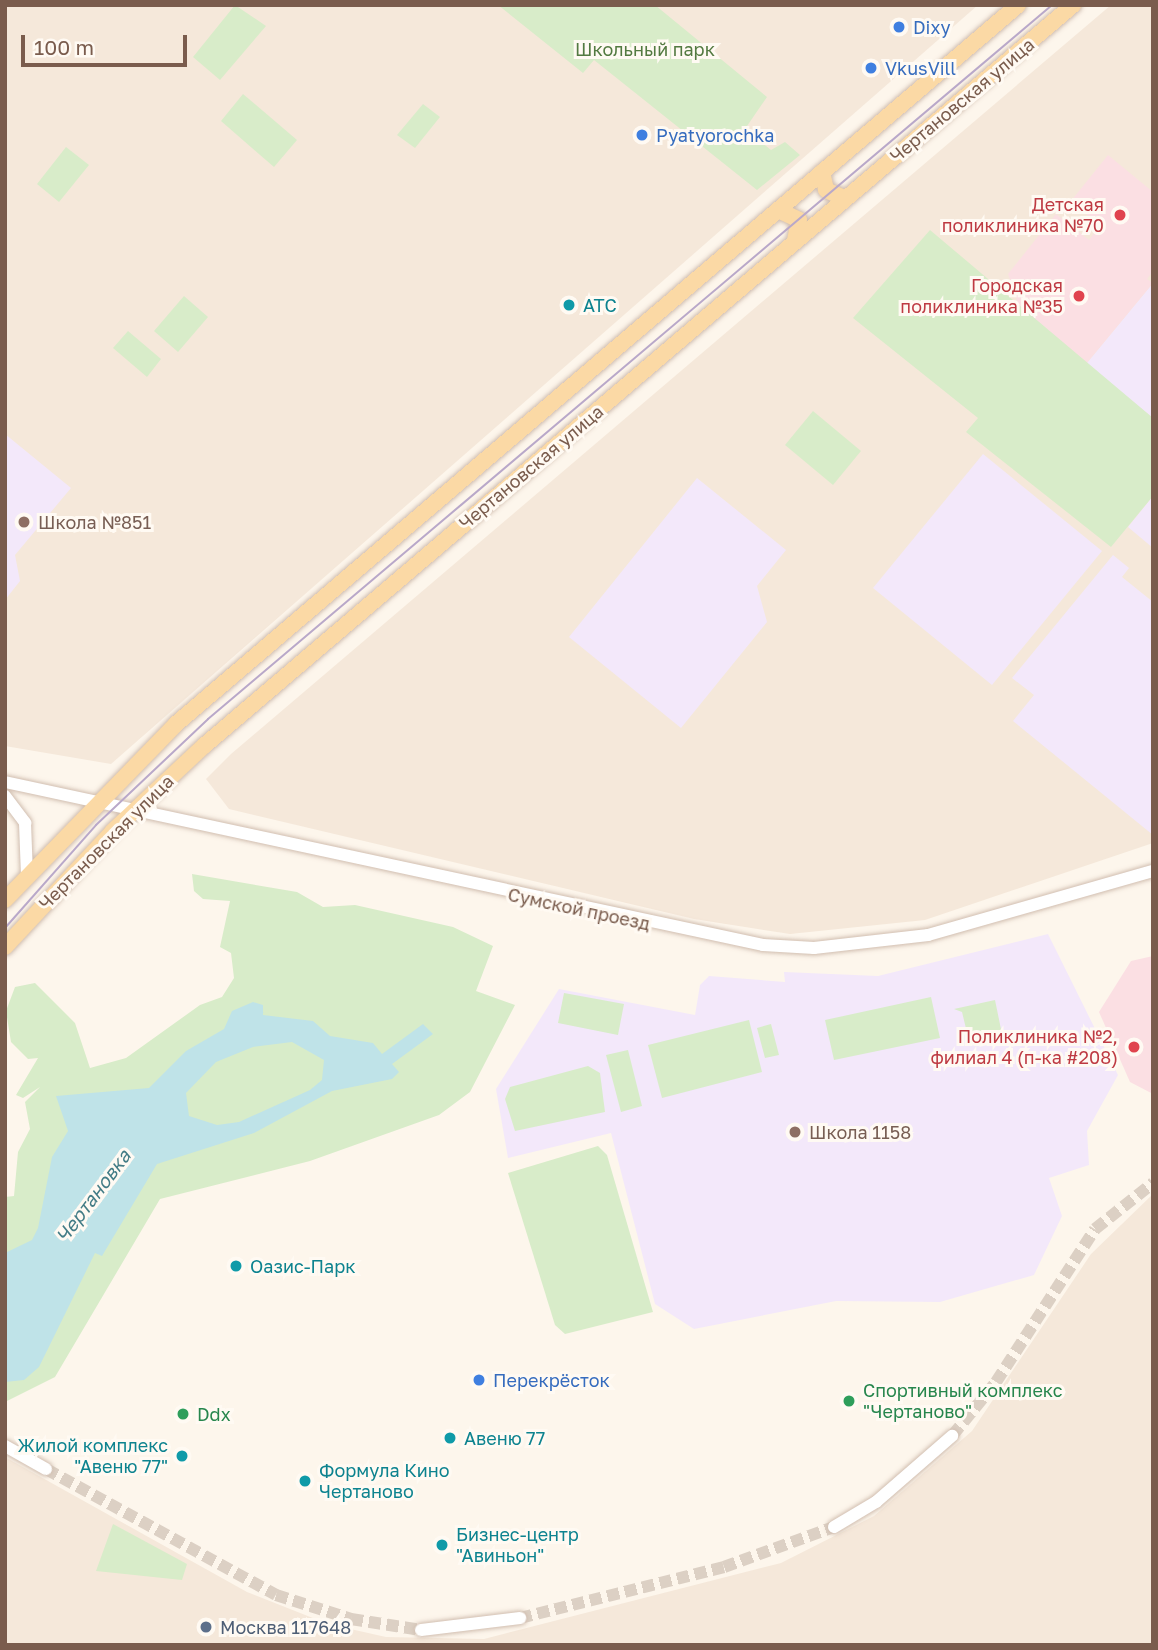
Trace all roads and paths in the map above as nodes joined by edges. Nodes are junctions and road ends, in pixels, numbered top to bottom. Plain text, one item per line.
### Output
1 (1018, 5) edge
2 (1073, 5) edge
3 (822, 172) junction
4 (844, 198) junction
5 (778, 211) junction
6 (795, 240) junction
7 (5, 782) edge
8 (5, 796) edge
9 (95, 802) junction
10 (133, 811) junction
11 (1153, 871) edge
12 (27, 876) junction
13 (5, 900) edge
14 (5, 947) edge
15 (952, 1436) tunnel mouth
16 (5, 1446) edge
17 (46, 1469) tunnel mouth
18 (834, 1527) tunnel mouth
19 (520, 1618) tunnel mouth
20 (421, 1630) tunnel mouth

1 - 3 main road, Чертановская улица
2 - 4 main road, Чертановская улица
3 - 4 main road
3 - 5 main road, Чертановская улица
4 - 6 main road, Чертановская улица
5 - 6 main road
5 - 9 main road, Чертановская улица
6 - 10 main road, Чертановская улица
7 - 9 street, Сумской проезд
8 - 12 street
9 - 10 street, Сумской проезд
9 - 12 main road, Чертановская улица
10 - 11 street, Сумской проезд
10 - 14 main road, Чертановская улица
12 - 13 main road, Чертановская улица
15 - 18 street
16 - 17 street
19 - 20 street

